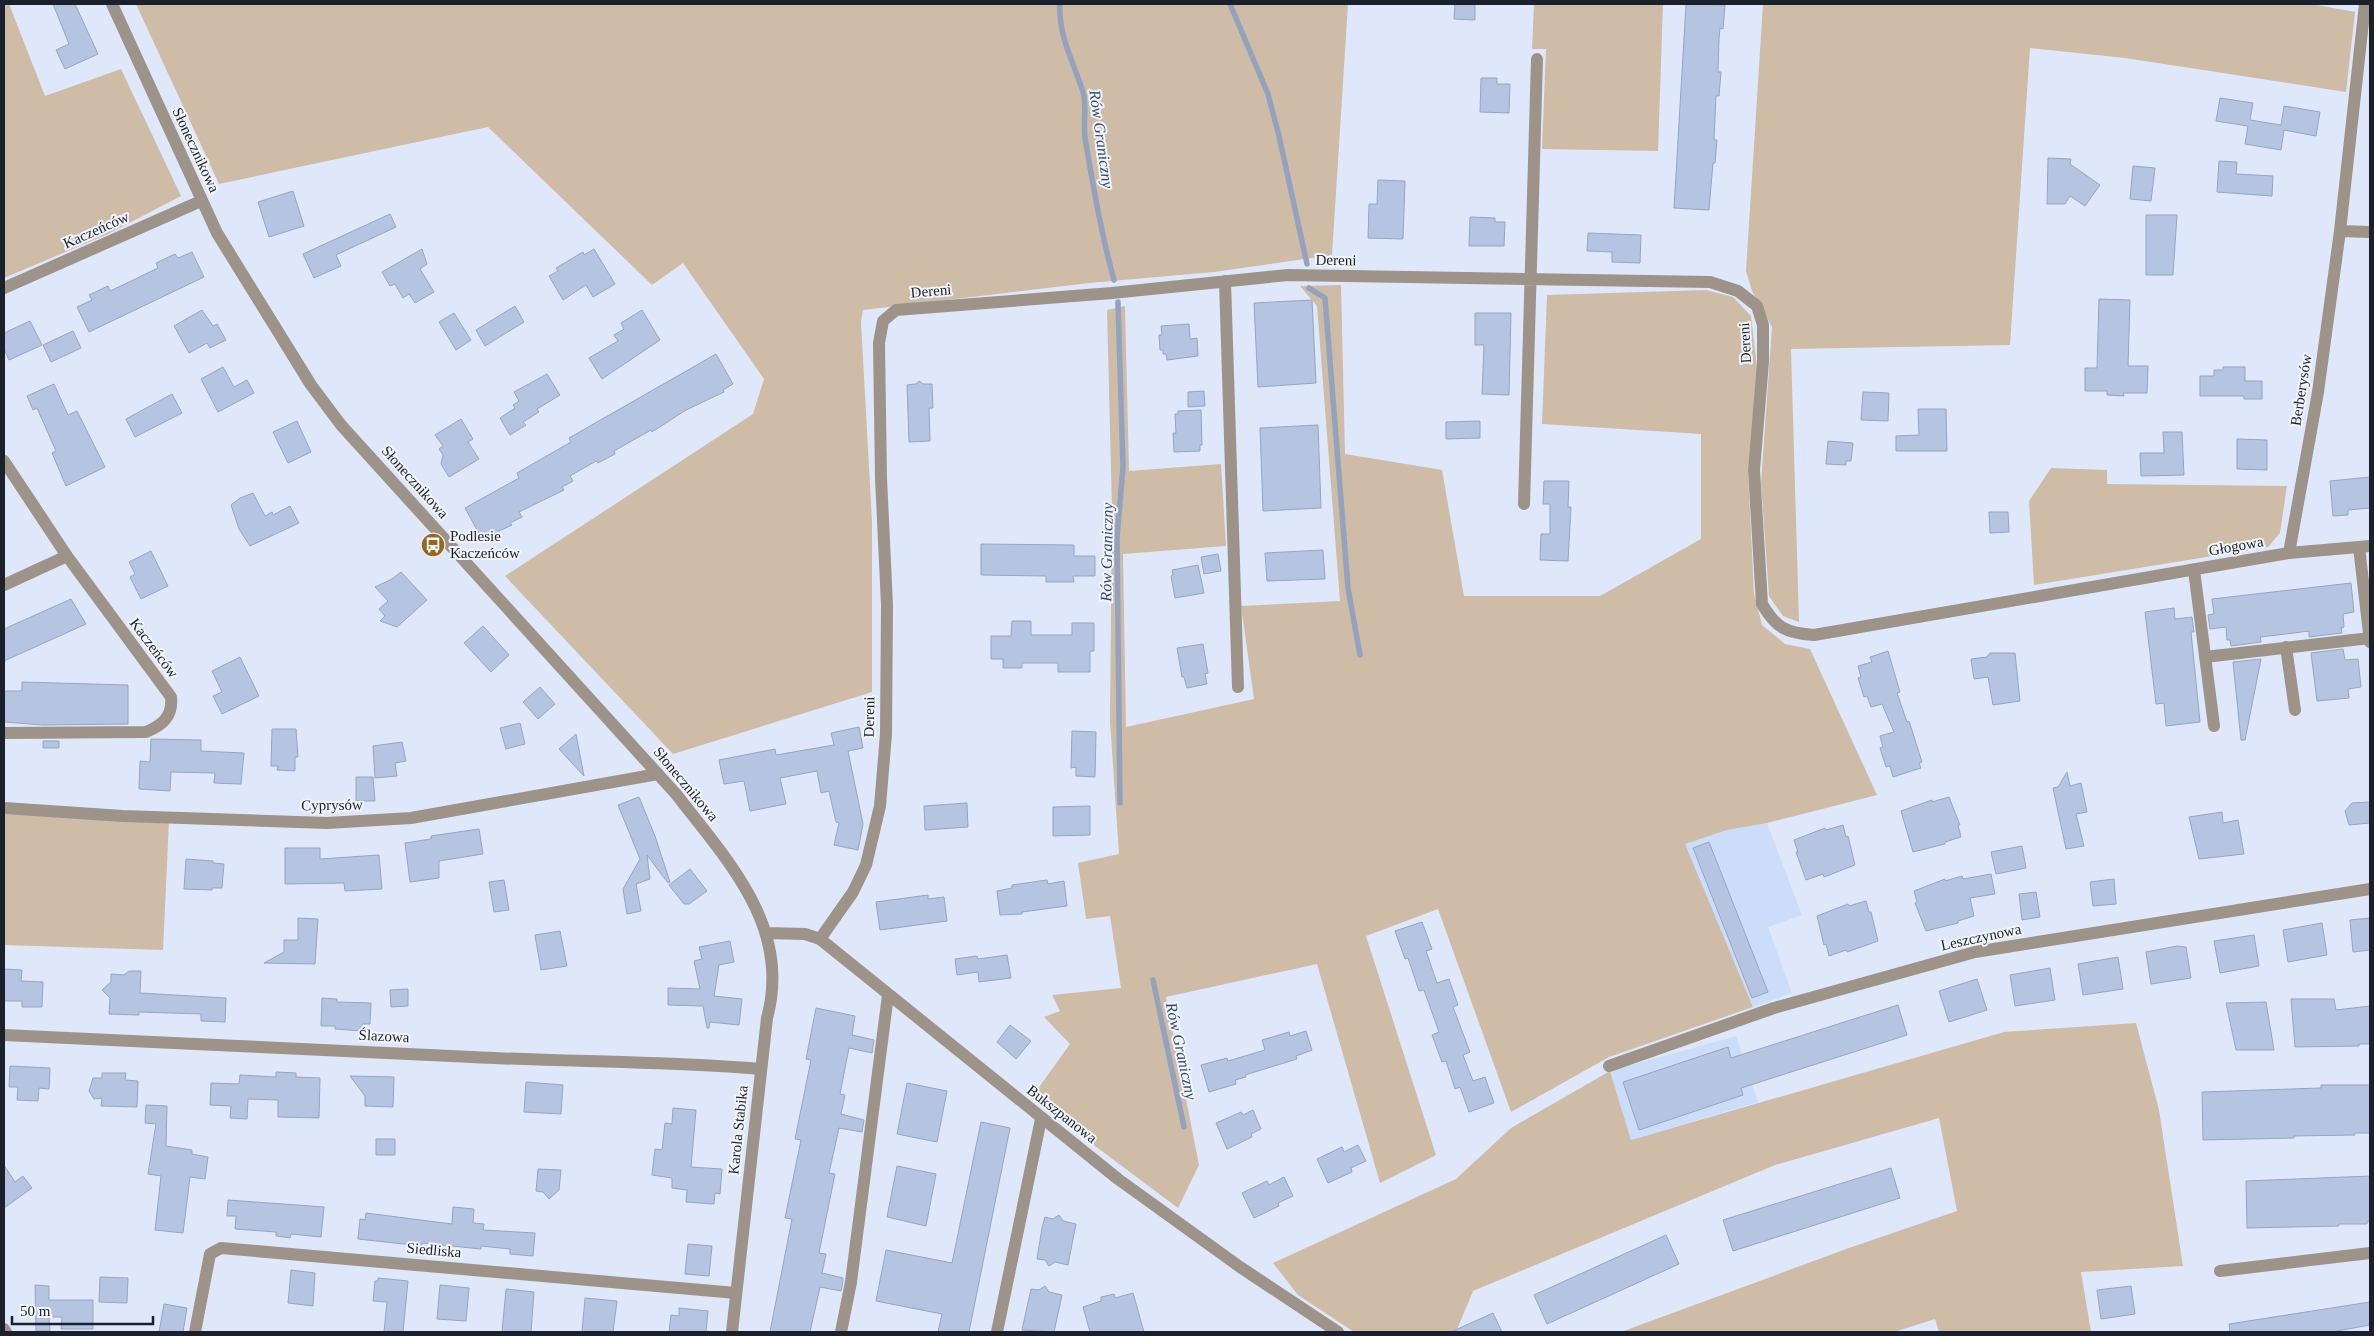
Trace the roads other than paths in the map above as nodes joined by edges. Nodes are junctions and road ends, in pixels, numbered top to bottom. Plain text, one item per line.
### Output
1 (112, 4) edge
2 (2365, 4) edge
3 (1537, 59) dead end
4 (201, 201) junction
5 (2340, 231) junction
6 (2370, 232) edge
7 (1530, 279) junction
8 (1225, 281) junction
9 (4, 288) edge
10 (4, 461) edge
11 (1524, 504) dead end
12 (2365, 546) edge
13 (2289, 553) junction
14 (66, 556) junction
15 (2194, 570) junction
16 (2109, 583) joint
17 (4, 585) edge
18 (2370, 638) edge
19 (2370, 642) edge
20 (2286, 647) junction
21 (2205, 657) junction
22 (1238, 687) dead end
23 (2295, 710) dead end
24 (2214, 726) dead end
25 (4, 732) edge
26 (658, 774) junction
27 (4, 808) edge
28 (2370, 889) edge
29 (766, 933) junction
30 (820, 939) junction
31 (888, 995) junction
32 (4, 1035) edge
33 (1609, 1066) dead end
34 (762, 1070) junction
35 (1041, 1119) junction
36 (2370, 1253) edge
37 (2220, 1271) dead end
38 (736, 1293) junction
39 (4, 1329) edge
40 (6, 1332) edge
41 (195, 1332) edge
42 (732, 1332) edge
43 (841, 1332) edge
44 (998, 1332) edge
45 (1338, 1332) edge

1 - 4 street, Słonecznikowa
2 - 5 street, Berberysów
3 - 7 street
4 - 9 street, Kaczeńców
4 - 26 street, Słonecznikowa
5 - 6 street
5 - 13 street, Berberysów
7 - 8 street, Dereni
7 - 11 street
7 - 16 street, Dereni
8 - 22 street
8 - 30 street, Dereni
10 - 14 street, Kaczeńców
12 - 13 street, Głogowa
12 - 18 street
13 - 15 street, Głogowa
14 - 17 street
14 - 25 street, Kaczeńców
15 - 16 street, Głogowa
15 - 21 street
18 - 19 street
18 - 20 street
20 - 21 street
20 - 23 street
21 - 24 street
26 - 27 street, Cyprysów
26 - 29 street, Słonecznikowa
28 - 33 street, Leszczynowa
29 - 30 street, Bukszpanowa
29 - 34 street, Karola Stabika
30 - 31 street, Bukszpanowa
31 - 35 street, Bukszpanowa
31 - 43 street
32 - 34 street, Ślazowa
34 - 38 street, Karola Stabika
35 - 44 street
35 - 45 street, Bukszpanowa
36 - 37 street
38 - 41 street, Siedliska
38 - 42 street, Karola Stabika
39 - 40 street

